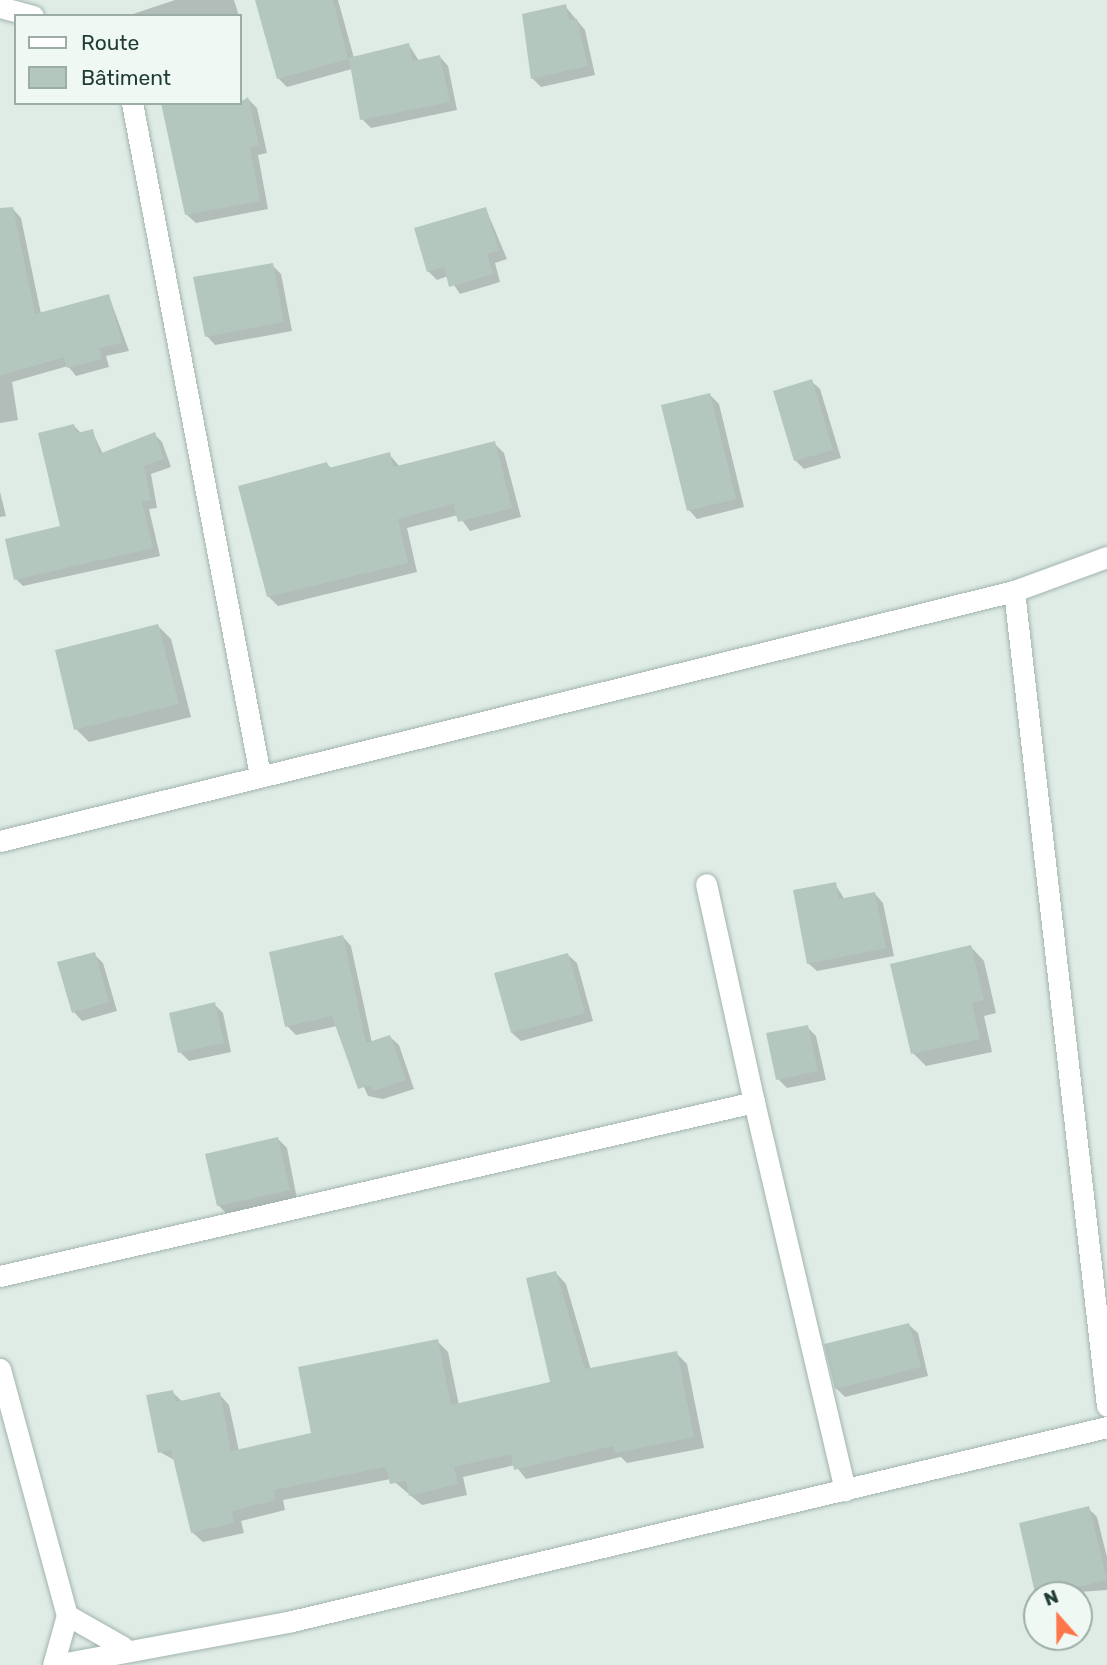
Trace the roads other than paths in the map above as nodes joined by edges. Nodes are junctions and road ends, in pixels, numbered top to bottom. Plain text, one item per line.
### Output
1 (0, 7) edge
2 (26, 14) edge
3 (132, 105) edge
4 (1107, 558) edge
5 (1014, 591) junction
6 (260, 775) junction
7 (0, 841) edge
8 (706, 884) dead end
9 (754, 1102) junction
10 (0, 1276) edge
11 (0, 1369) edge
12 (1107, 1406) edge
13 (1107, 1427) edge
14 (845, 1489) junction
15 (67, 1615) junction
16 (124, 1647) junction
17 (54, 1665) edge

1 - 2 street
3 - 6 street
4 - 5 street
5 - 6 street
5 - 12 street
6 - 7 street
8 - 9 street
9 - 10 street
9 - 14 street
11 - 15 street
13 - 14 street
14 - 16 street
15 - 16 street
15 - 17 street
16 - 17 street

